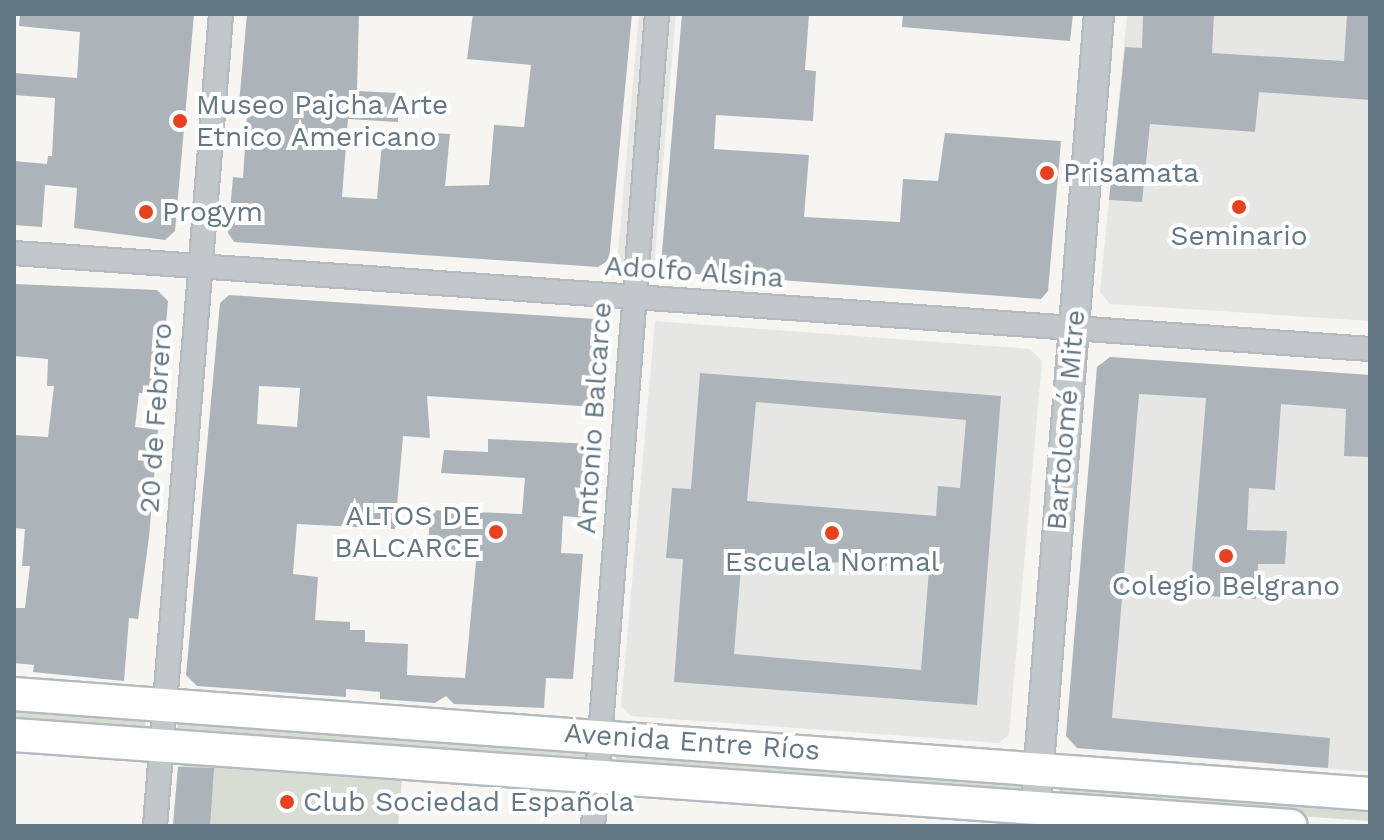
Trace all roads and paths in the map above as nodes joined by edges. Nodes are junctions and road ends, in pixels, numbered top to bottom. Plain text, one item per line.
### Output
1 (221, 14) edge
2 (657, 14) edge
3 (1099, 14) edge
4 (14, 253) edge
5 (196, 269) junction
6 (632, 298) junction
7 (1074, 329) junction
8 (1370, 349) edge
9 (14, 694) edge
10 (166, 706) junction
11 (14, 735) edge
12 (604, 736) junction
13 (164, 746) junction
14 (1039, 767) junction
15 (599, 775) junction
16 (1370, 794) edge
17 (1035, 816) edge
18 (155, 826) edge
19 (593, 826) edge
20 (1291, 826) edge

1 - 5 street, 20 de Febrero
2 - 6 street, Antonio Balcarce
3 - 7 street, Bartolomé Mitre
4 - 5 street, Adolfo Alsina
5 - 6 street, Adolfo Alsina
5 - 10 street, 20 de Febrero
6 - 7 street, Adolfo Alsina
6 - 12 street, Antonio Balcarce
7 - 8 street, Adolfo Alsina
7 - 14 street, Bartolomé Mitre
9 - 10 main road, Avenida Entre Ríos
10 - 12 main road, Avenida Entre Ríos
10 - 13 street, 20 de Febrero
11 - 13 main road, Avenida Entre Ríos
12 - 14 main road, Avenida Entre Ríos
12 - 15 street, Antonio Balcarce
13 - 15 main road, Avenida Entre Ríos
13 - 18 street, 20 de Febrero
14 - 16 main road, Avenida Entre Ríos
14 - 17 street, Bartolomé Mitre
15 - 17 main road, Avenida Entre Ríos
15 - 19 street, Antonio Balcarce
17 - 20 main road, Avenida Entre Ríos

